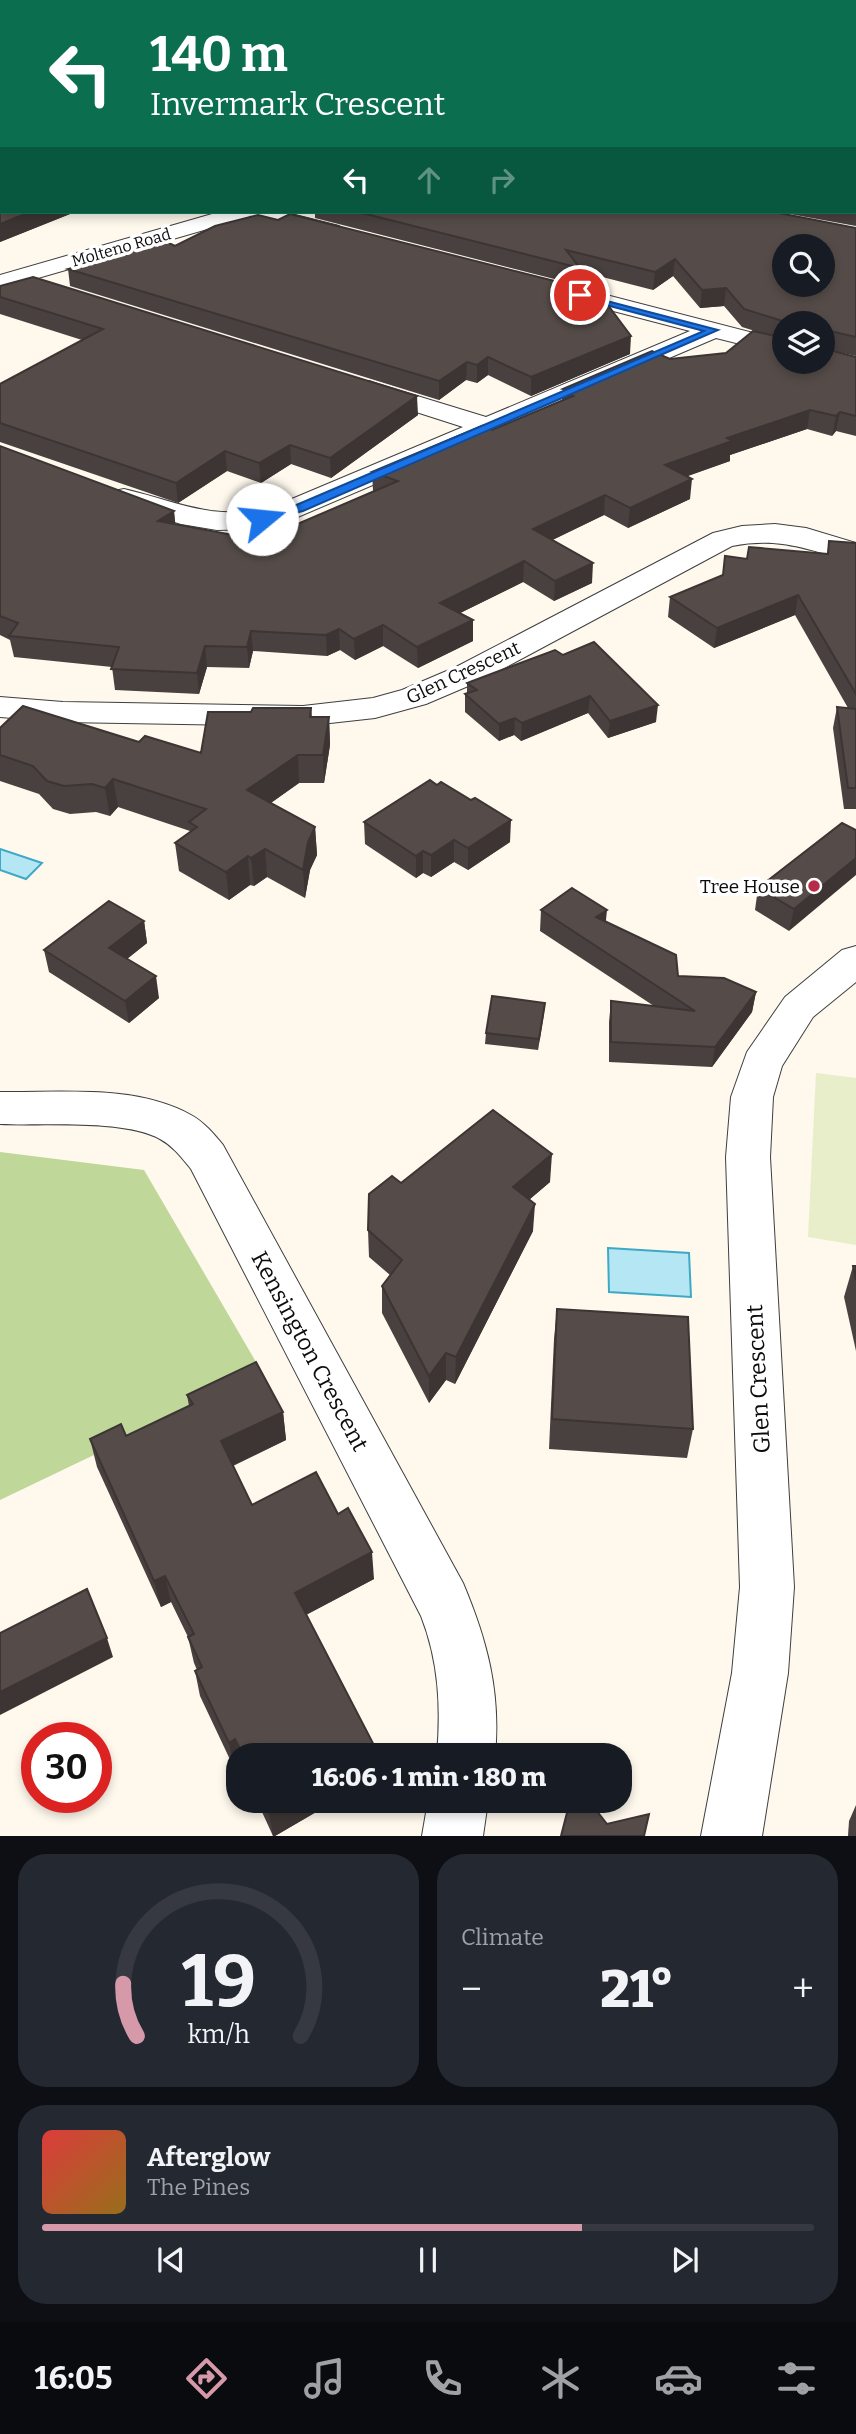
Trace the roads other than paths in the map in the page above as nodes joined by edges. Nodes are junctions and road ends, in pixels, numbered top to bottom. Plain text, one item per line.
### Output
1 (165, 214) edge
2 (234, 214) edge
3 (267, 214) edge
4 (135, 222) junction
5 (158, 236) junction
6 (352, 236) edge
7 (3, 274) edge
8 (540, 285) edge
9 (52, 291) edge
10 (713, 330) junction
11 (772, 345) edge
12 (345, 381) edge
13 (491, 427) junction
14 (102, 489) edge
15 (856, 553) edge
16 (0, 706) edge
17 (856, 960) edge
18 (0, 1108) edge
19 (467, 1743) edge
20 (456, 1813) edge
21 (452, 1836) edge
22 (731, 1836) edge

1 - 4 street, Molteno Road
2 - 5 street, Molteno Road
3 - 6 street
4 - 5 street
4 - 7 street, Molteno Road
5 - 7 street, Molteno Road
7 - 9 street
8 - 10 street
10 - 11 street
10 - 13 street
12 - 13 street
13 - 14 street
15 - 16 street, Glen Crescent
17 - 22 street, Glen Crescent
18 - 19 street, Kensington Crescent
20 - 21 street

